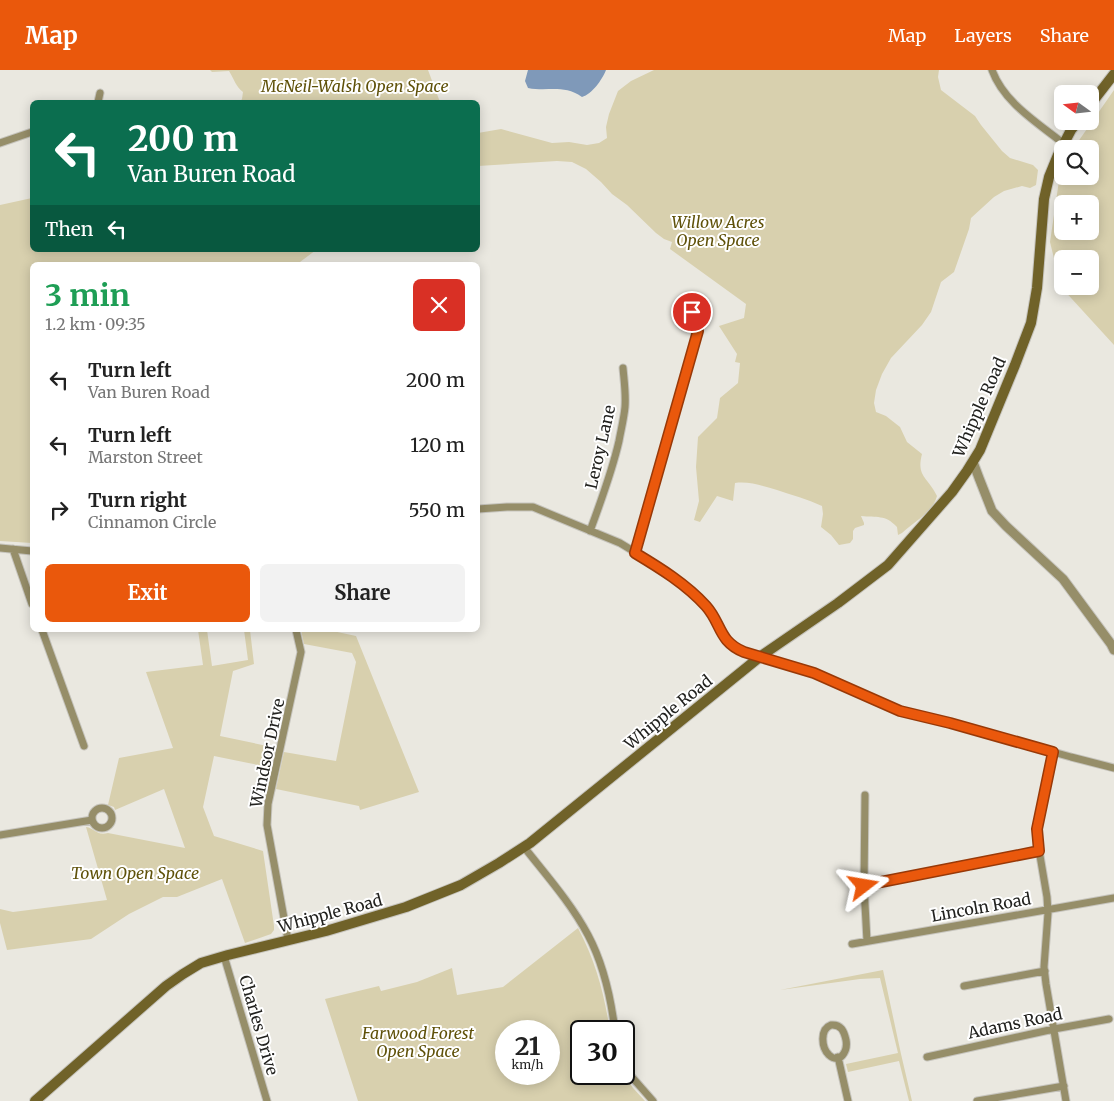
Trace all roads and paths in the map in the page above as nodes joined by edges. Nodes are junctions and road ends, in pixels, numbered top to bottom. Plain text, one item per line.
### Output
1 (992, 70) edge
2 (1112, 74) edge
3 (1099, 92) edge
4 (100, 93) dead end
5 (98, 100) edge
6 (30, 133) edge
7 (1059, 140) edge
8 (0, 143) edge
9 (1054, 165) edge
10 (692, 312) dead end
11 (623, 368) dead end
12 (974, 462) junction
13 (480, 509) edge
14 (590, 531) junction
15 (0, 548) edge
16 (13, 549) junction
17 (30, 550) edge
18 (635, 553) junction
19 (30, 598) edge
20 (43, 632) edge
21 (296, 632) edge
22 (1114, 650) edge
23 (761, 656) junction
24 (84, 746) dead end
25 (1053, 752) junction
26 (1114, 768) edge
27 (865, 795) dead end
28 (92, 820) dead end
29 (0, 835) edge
30 (524, 847) junction
31 (1039, 851) junction
32 (864, 886) junction
33 (1114, 898) edge
34 (1048, 910) junction
35 (288, 940) junction
36 (867, 941) junction
37 (852, 944) dead end
38 (224, 956) junction
39 (1045, 971) junction
40 (964, 986) dead end
41 (1109, 1019) dead end
42 (614, 1020) edge
43 (1054, 1029) junction
44 (838, 1057) junction
45 (927, 1057) dead end
46 (635, 1081) edge
47 (1064, 1086) junction
48 (35, 1101) edge
49 (266, 1101) edge
50 (653, 1101) edge
51 (848, 1101) edge
52 (977, 1101) edge
53 (1066, 1101) edge

1 - 7 street
2 - 3 main road
4 - 5 street
6 - 8 street
9 - 12 main road, Whipple Road
10 - 18 street
11 - 14 street, Leroy Lane
12 - 22 street
12 - 23 main road, Whipple Road
13 - 14 street
14 - 18 street
15 - 16 street
16 - 17 street
16 - 19 street
18 - 23 street
20 - 24 street
21 - 35 street, Windsor Drive
23 - 25 street
23 - 30 main road, Whipple Road
25 - 26 street
25 - 31 street
27 - 32 street
28 - 29 street
30 - 35 main road, Whipple Road
30 - 42 street
31 - 32 street
31 - 34 street
32 - 36 street
33 - 34 street, Lincoln Road
34 - 36 street, Lincoln Road
34 - 39 street
35 - 38 main road, Whipple Road
36 - 37 street, Lincoln Road
38 - 48 main road, Whipple Road
38 - 49 street, Charles Drive
39 - 40 street
39 - 43 street
41 - 43 street, Adams Road
43 - 45 street, Adams Road
43 - 47 street
44 - 44 street
44 - 51 street
46 - 50 street
47 - 52 street
47 - 53 street

